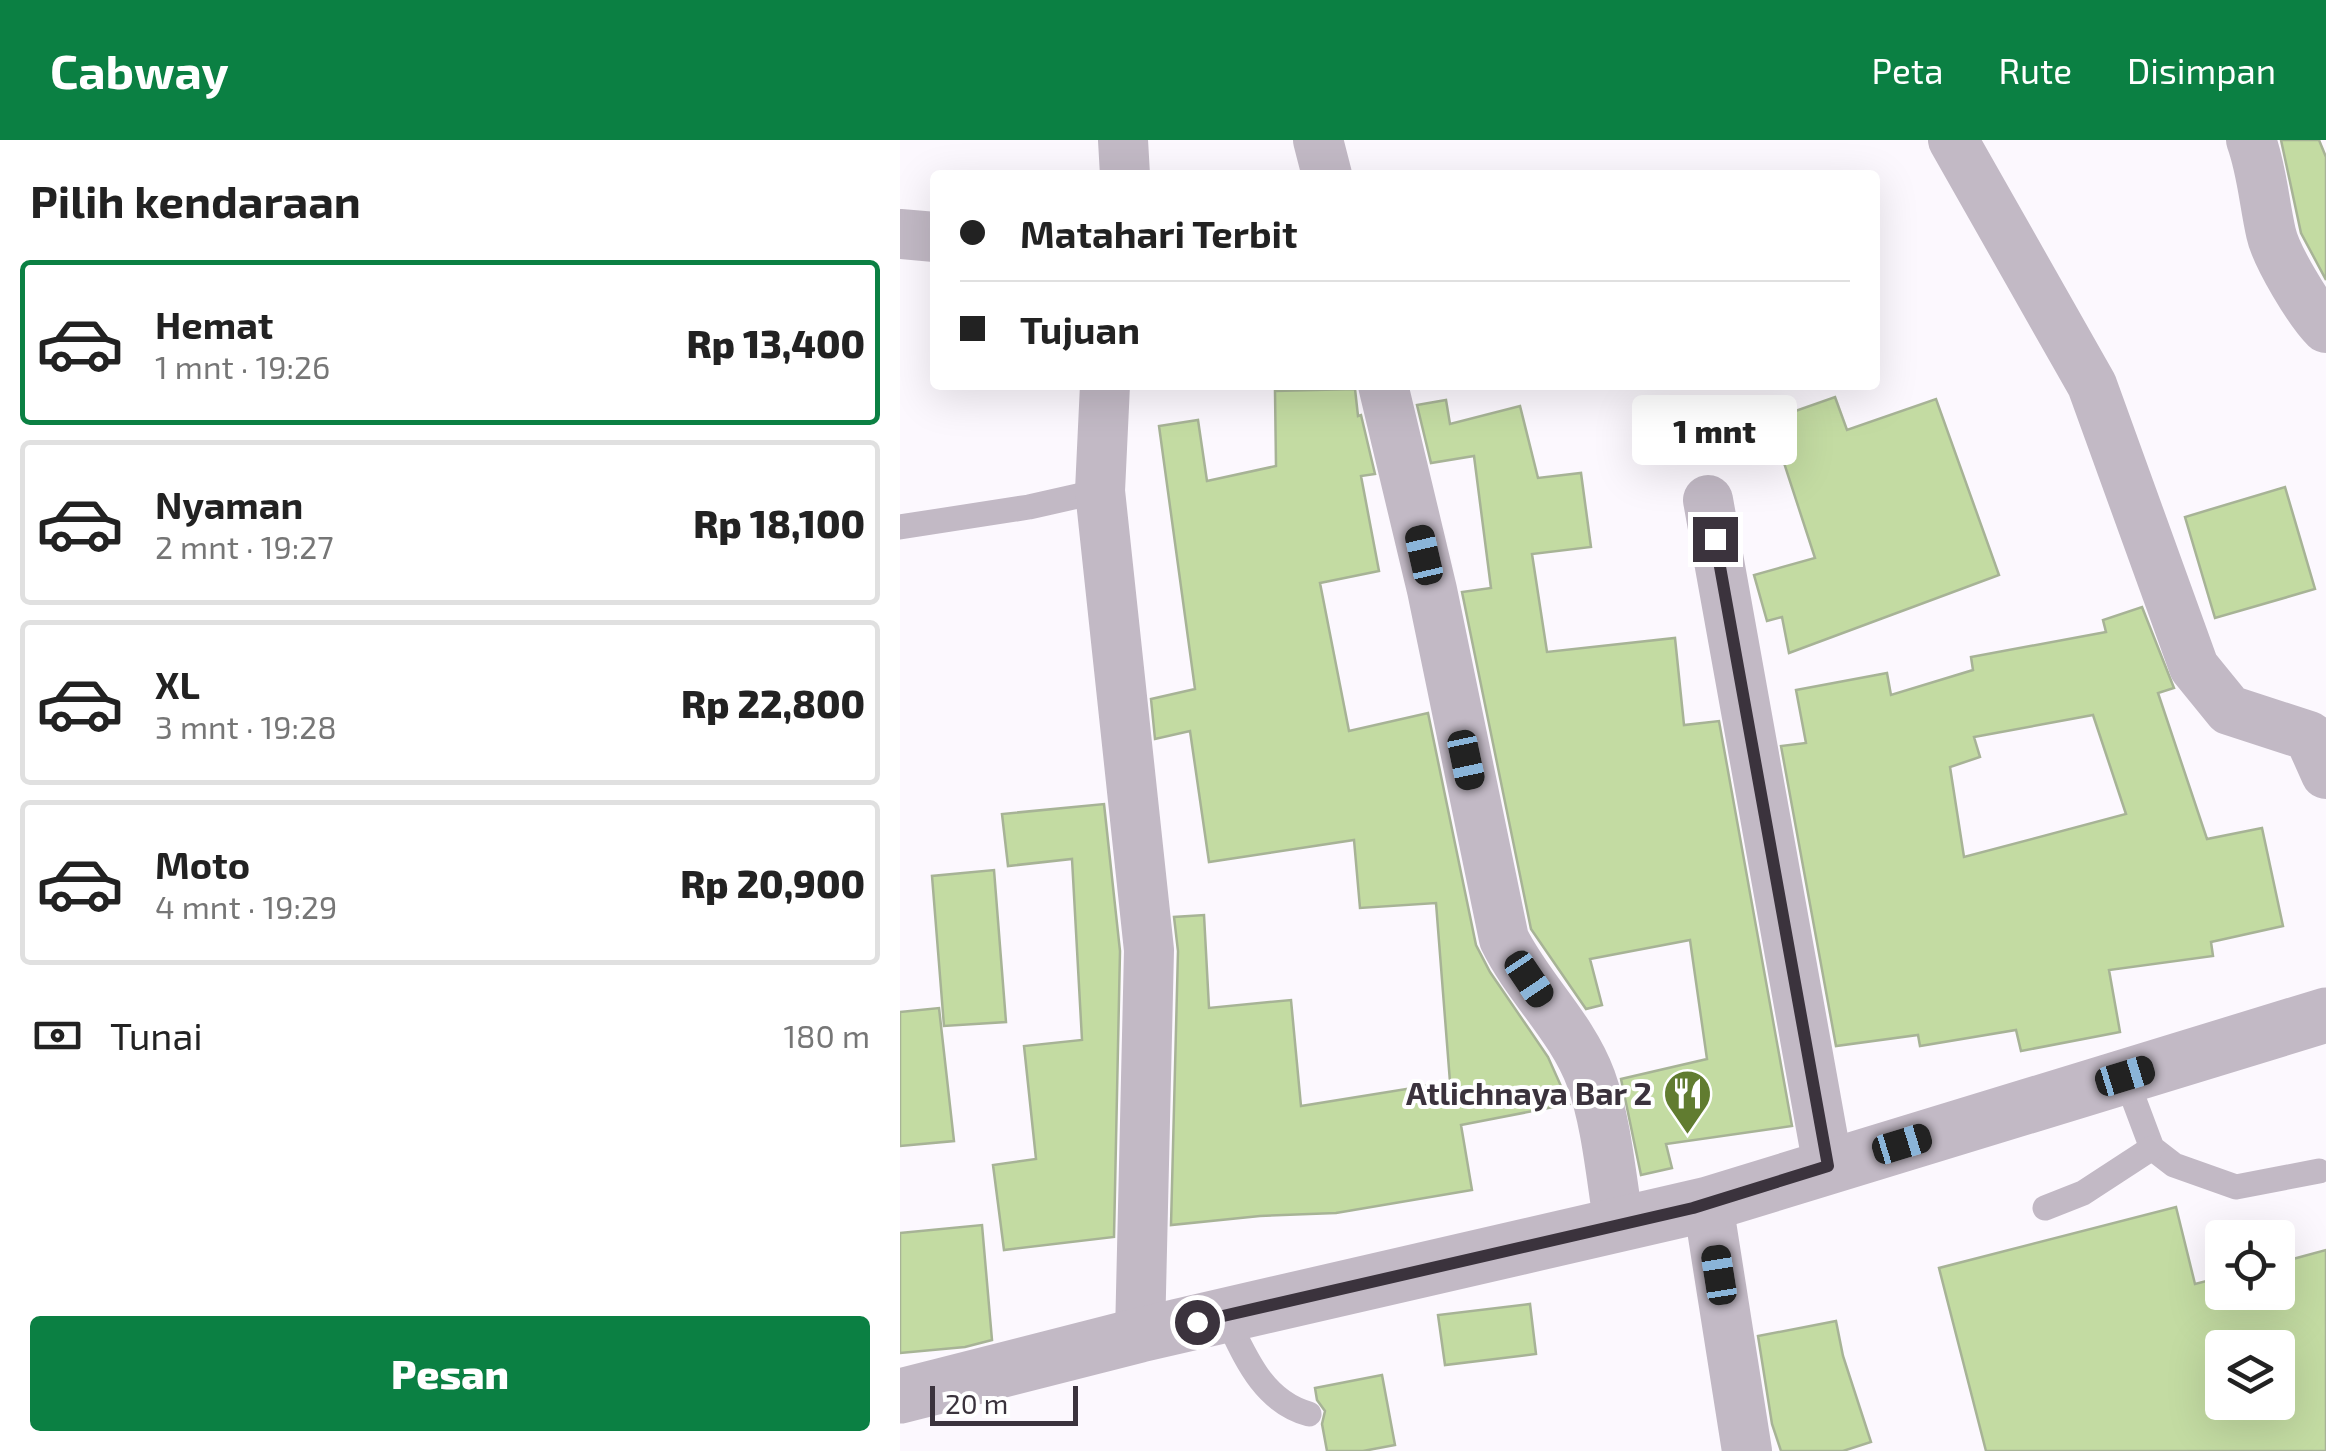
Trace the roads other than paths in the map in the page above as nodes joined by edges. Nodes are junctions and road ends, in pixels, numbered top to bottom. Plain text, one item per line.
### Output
1 (1123, 140) edge
2 (1318, 140) edge
3 (1953, 140) edge
4 (2250, 140) edge
5 (1126, 170) edge
6 (1326, 170) edge
7 (900, 234) edge
8 (930, 237) edge
9 (2326, 328) edge
10 (1105, 390) edge
11 (1383, 390) edge
12 (1100, 491) junction
13 (1708, 500) dead end
14 (900, 527) edge
15 (2326, 774) edge
16 (2326, 1016) edge
17 (2125, 1076) junction
18 (2152, 1148) junction
19 (1828, 1166) junction
20 (2319, 1171) dead end
21 (1708, 1204) junction
22 (2044, 1208) dead end
23 (1620, 1225) junction
24 (1225, 1316) junction
25 (1140, 1335) junction
26 (900, 1396) edge
27 (1308, 1414) dead end
28 (1746, 1451) edge

1 - 5 street
2 - 6 street
3 - 15 street
4 - 9 street
7 - 8 street
10 - 12 street
11 - 23 street
12 - 14 lane
12 - 25 street
13 - 19 street
16 - 17 street
17 - 18 lane
17 - 19 street
18 - 20 lane
18 - 22 lane
19 - 21 street
21 - 23 street
21 - 28 street
23 - 24 street
24 - 25 street
24 - 27 lane
25 - 26 street

